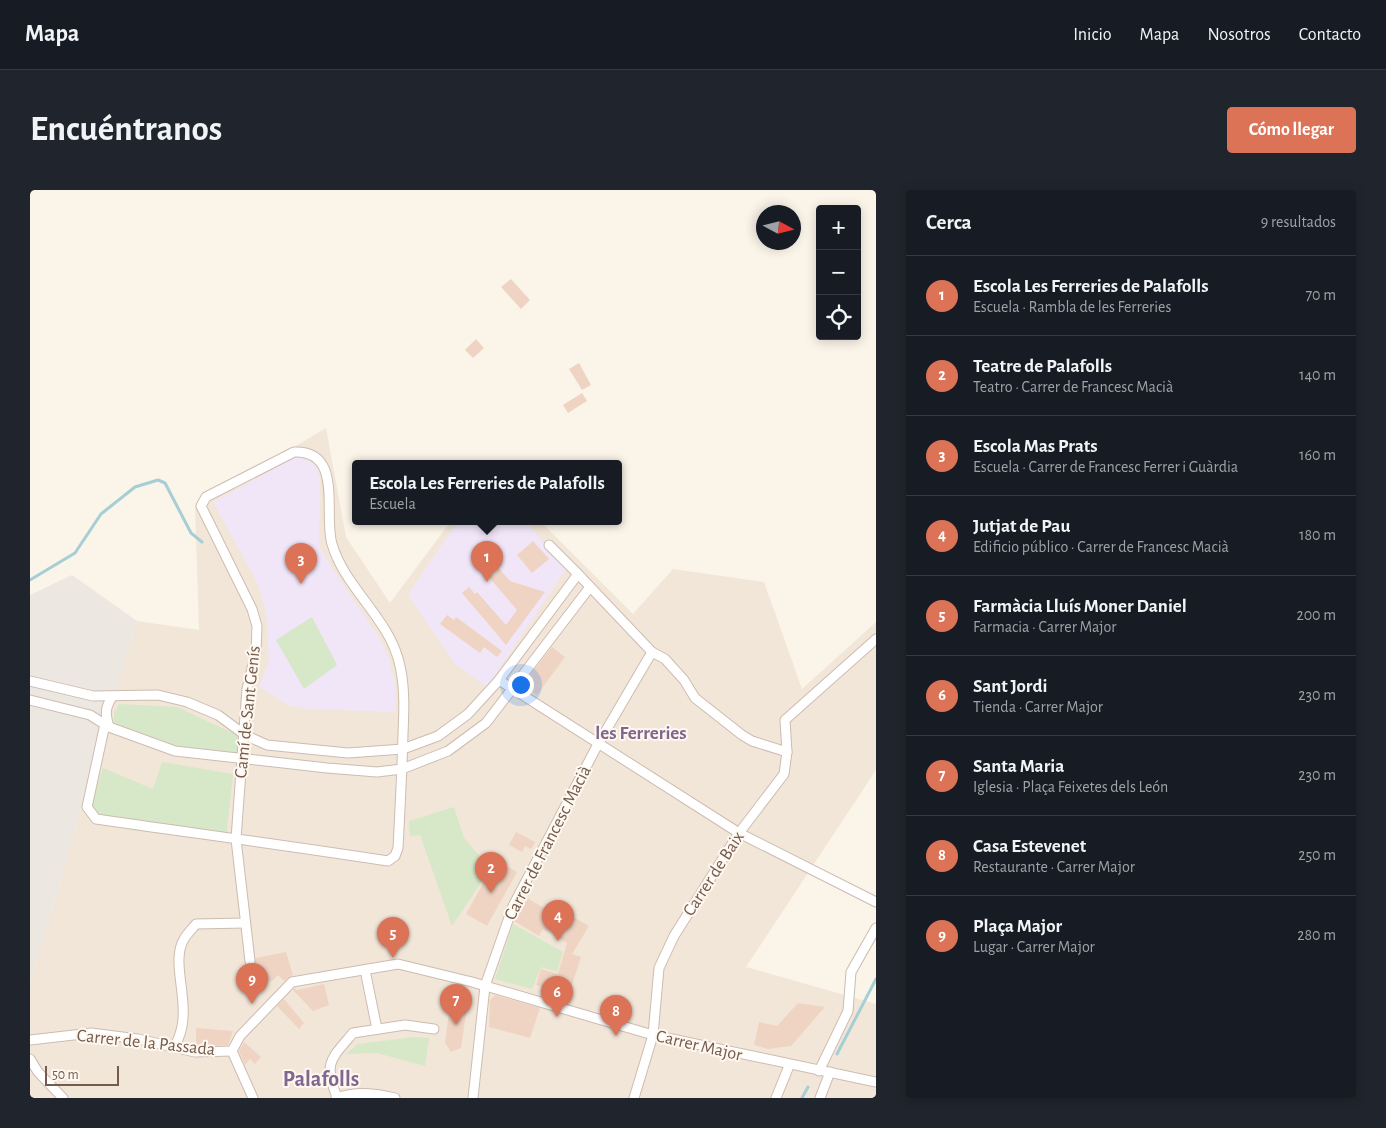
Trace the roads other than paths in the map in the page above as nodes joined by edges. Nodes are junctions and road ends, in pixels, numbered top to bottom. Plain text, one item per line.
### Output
1 (548, 544) dead end
2 (578, 574) junction
3 (590, 587) junction
4 (876, 639) edge
5 (652, 652) junction
6 (499, 680) junction
7 (30, 681) edge
8 (512, 690) junction
9 (112, 697) junction
10 (30, 700) edge
11 (107, 726) junction
12 (245, 735) junction
13 (598, 744) junction
14 (403, 749) junction
15 (787, 752) junction
16 (242, 758) junction
17 (402, 769) junction
18 (739, 833) junction
19 (236, 839) junction
20 (876, 902) edge
21 (246, 923) junction
22 (876, 928) edge
23 (250, 962) dead end
24 (365, 970) junction
25 (485, 986) junction
26 (434, 1028) dead end
27 (377, 1029) junction
28 (653, 1036) junction
29 (30, 1040) edge
30 (174, 1047) junction
31 (232, 1051) junction
32 (30, 1059) edge
33 (789, 1066) junction
34 (819, 1070) junction
35 (34, 1071) edge
36 (830, 1072) junction
37 (876, 1082) edge
38 (60, 1097) edge
39 (253, 1098) edge
40 (336, 1098) edge
41 (395, 1098) edge
42 (473, 1098) edge
43 (634, 1098) edge
44 (776, 1098) edge
45 (820, 1098) edge

1 - 2 street
2 - 3 street
2 - 6 street
3 - 5 street
3 - 8 street
4 - 15 street, Carrer de Baix
5 - 13 street, Carrer de Francesc Macià
5 - 15 street
6 - 8 street
6 - 14 street
7 - 9 street
8 - 13 street
8 - 17 street
9 - 11 street
9 - 12 street
10 - 11 street
11 - 16 street
11 - 19 street
12 - 14 street
12 - 14 street, Camí de Sant Genís
12 - 16 street, Camí de Sant Genís
13 - 18 street
13 - 25 street, Carrer de Francesc Macià
14 - 17 street
15 - 18 street, Carrer de Baix
16 - 17 street
16 - 19 street, Camí de Sant Genís
17 - 19 street
18 - 20 street
18 - 28 street, Carrer de Baix
19 - 21 street, Camí de Sant Genís
21 - 23 street, Camí de Sant Genís
21 - 30 street
22 - 34 street
24 - 25 street, Carrer Major
24 - 27 street
24 - 31 street, Carrer Major
25 - 28 street, Carrer Major
25 - 42 street, Carrer de Francesc Macià
26 - 27 street
27 - 40 street
28 - 33 street, Carrer Major
28 - 43 street, Carrer de Baix
29 - 30 street, Carrer de la Passada
30 - 31 street, Carrer de la Passada
31 - 39 street
32 - 35 street
33 - 34 street, Carrer Major
33 - 44 street
34 - 36 street, Carrer Major
35 - 38 street
36 - 37 street, Carrer Major
36 - 45 street
40 - 41 street

